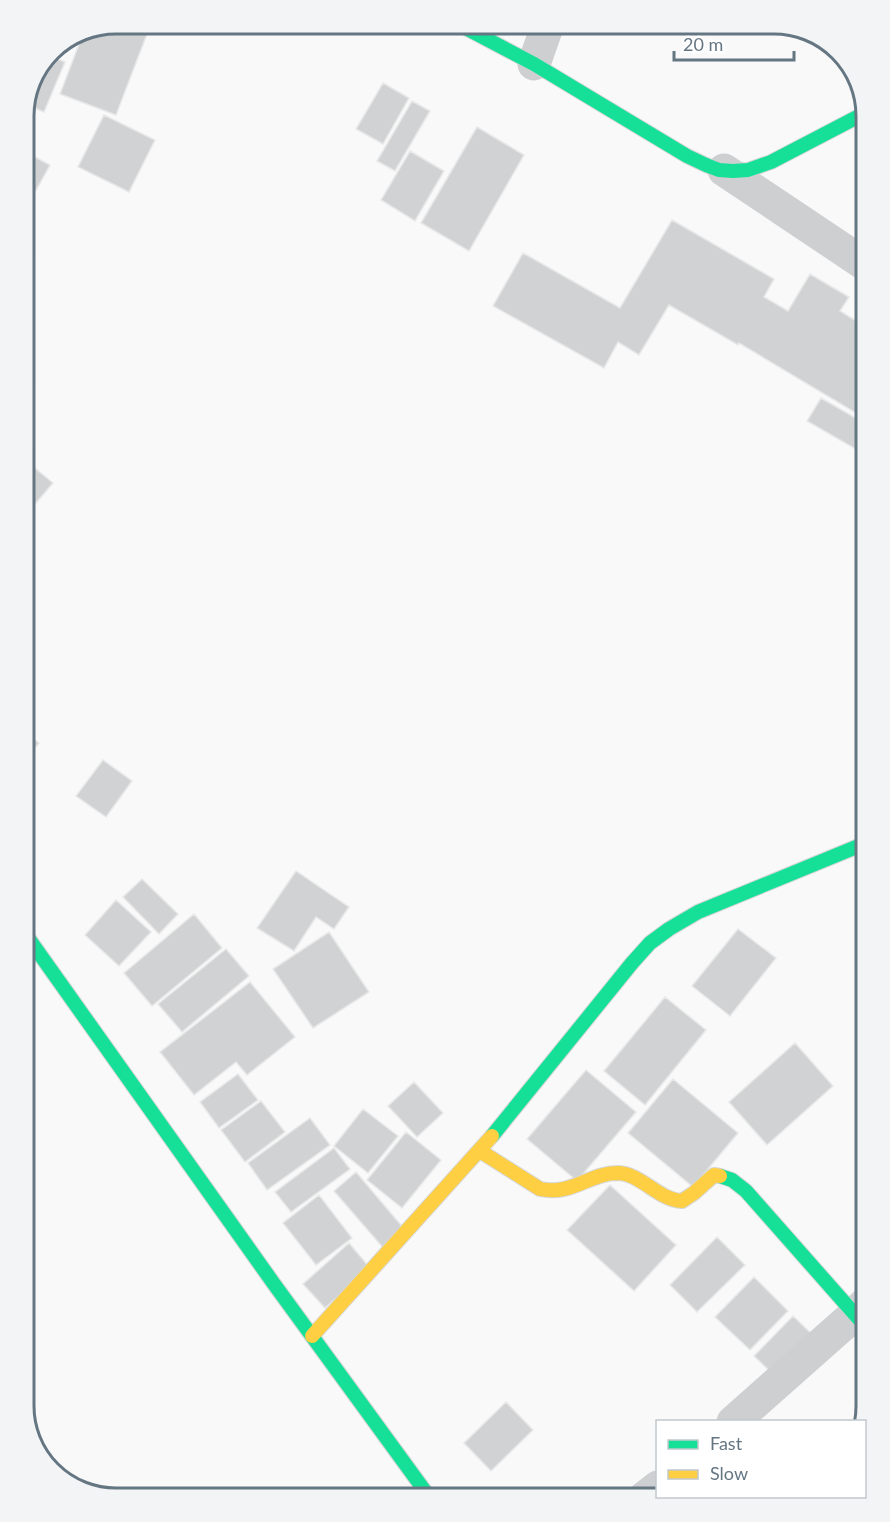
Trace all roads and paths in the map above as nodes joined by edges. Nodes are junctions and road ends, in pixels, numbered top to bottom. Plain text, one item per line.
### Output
1 (479, 35) edge
2 (544, 35) edge
3 (534, 64) junction
4 (856, 117) edge
5 (724, 170) junction
6 (856, 258) edge
7 (856, 847) edge
8 (35, 947) edge
9 (480, 1151) junction
10 (856, 1309) edge
11 (856, 1320) edge
12 (312, 1336) junction
13 (735, 1420) edge
14 (422, 1487) edge

1 - 3 street
2 - 3 street
3 - 5 street
4 - 5 street
5 - 6 street
7 - 9 street
8 - 12 street
9 - 10 street
9 - 12 street
11 - 13 street
12 - 14 street

